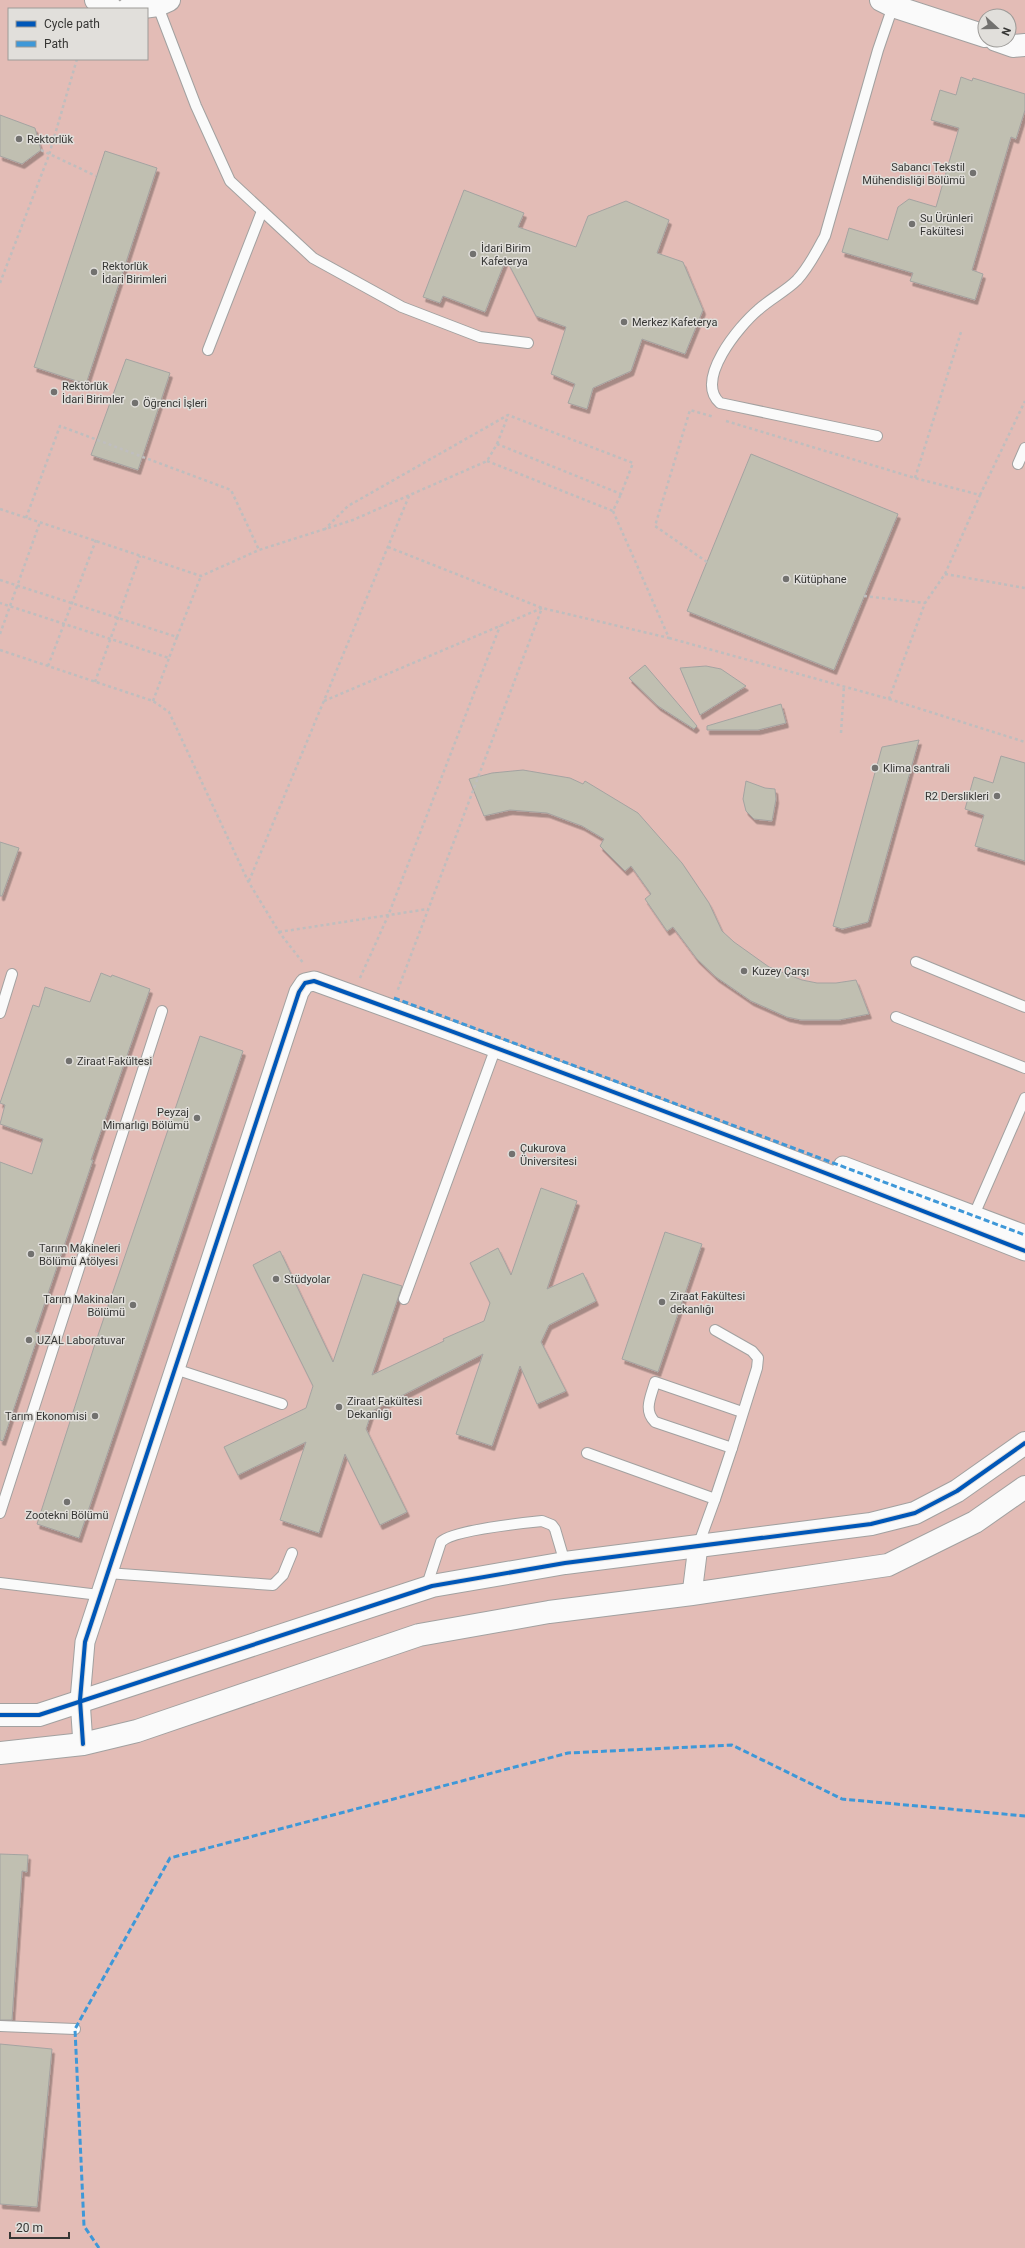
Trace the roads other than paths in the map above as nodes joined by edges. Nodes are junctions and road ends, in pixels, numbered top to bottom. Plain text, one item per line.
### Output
1 (96, 0) edge
2 (161, 2) edge
3 (887, 3) edge
4 (110, 8) edge
5 (133, 8) edge
6 (977, 33) edge
7 (262, 211) junction
8 (528, 344) dead end
9 (208, 350) dead end
10 (877, 436) dead end
11 (1025, 448) edge
12 (1018, 464) dead end
13 (916, 962) dead end
14 (12, 974) dead end
15 (394, 998) road end
16 (1025, 1007) edge
17 (162, 1011) dead end
18 (0, 1013) edge
19 (896, 1017) dead end
20 (496, 1047) junction
21 (1025, 1068) edge
22 (1025, 1098) edge
23 (974, 1215) junction
24 (1025, 1235) edge
25 (1025, 1251) edge
26 (404, 1299) dead end
27 (715, 1330) dead end
28 (174, 1369) junction
29 (282, 1404) dead end
30 (742, 1412) junction
31 (1025, 1442) edge
32 (732, 1448) junction
33 (587, 1453) dead end
34 (1025, 1487) edge
35 (715, 1499) junction
36 (0, 1513) edge
37 (698, 1546) junction
38 (292, 1553) dead end
39 (564, 1563) junction
40 (107, 1573) junction
41 (0, 1583) edge
42 (426, 1588) junction
43 (692, 1594) junction
44 (99, 1595) junction
45 (80, 1700) junction
46 (0, 1715) edge
47 (83, 1744) junction
48 (0, 1753) edge
49 (0, 2026) edge
50 (75, 2029) dead end

1 - 4 street
2 - 5 street
2 - 7 lane
3 - 6 street
3 - 10 lane
7 - 8 lane
7 - 9 lane
11 - 12 lane
13 - 16 lane
14 - 18 lane
15 - 23 street
17 - 36 lane
19 - 21 lane
20 - 25 street
20 - 26 lane
20 - 28 street
22 - 23 lane
23 - 24 street
27 - 30 lane
28 - 29 lane
28 - 40 street
30 - 32 lane
30 - 32 lane
31 - 37 street
32 - 35 lane
33 - 35 lane
34 - 43 street
35 - 37 lane
37 - 39 street
37 - 43 street
38 - 40 lane
39 - 42 street
39 - 42 lane
40 - 44 street
41 - 44 lane
42 - 45 street
43 - 47 street
44 - 45 street
45 - 46 street
45 - 47 street
47 - 48 street
49 - 50 lane

